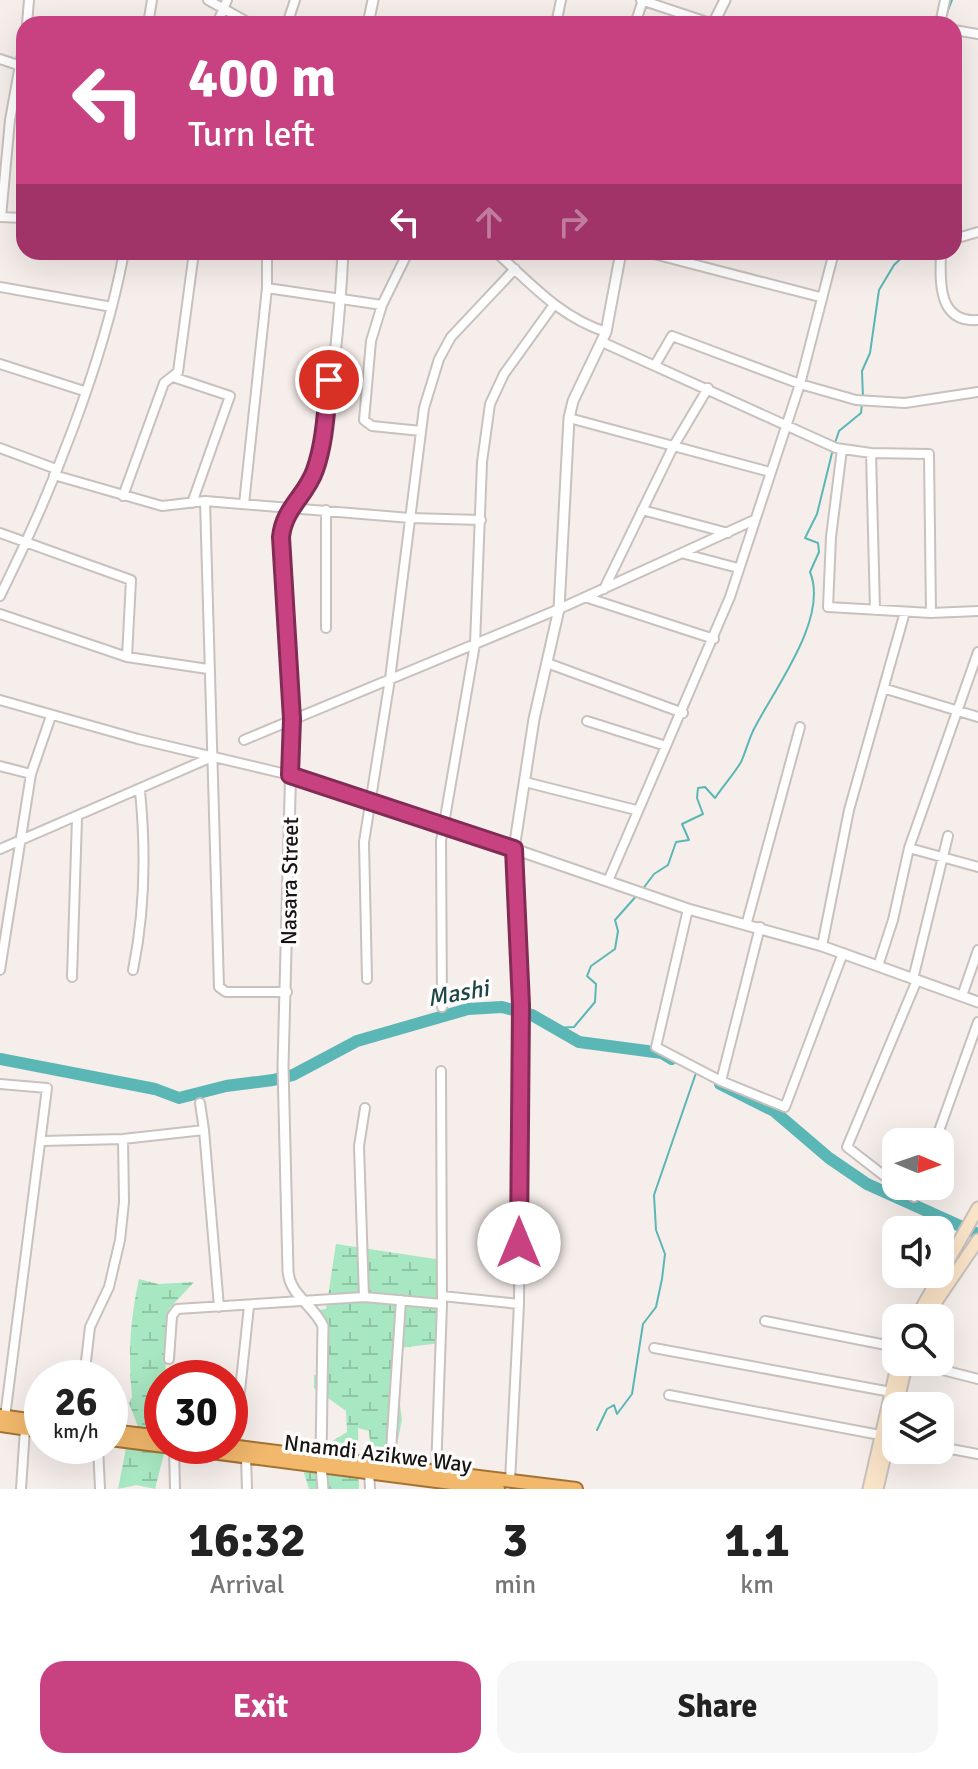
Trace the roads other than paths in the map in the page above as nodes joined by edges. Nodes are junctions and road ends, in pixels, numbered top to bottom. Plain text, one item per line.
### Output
1 (208, 0) edge
2 (642, 0) edge
3 (225, 4) edge
4 (689, 16) edge
5 (16, 104) edge
6 (1, 217) edge
7 (122, 260) edge
8 (193, 260) edge
9 (267, 260) edge
10 (343, 260) edge
11 (404, 260) edge
12 (505, 260) edge
13 (620, 260) edge
14 (677, 260) edge
15 (832, 260) edge
16 (941, 260) edge
17 (515, 269) junction
18 (0, 287) edge
19 (267, 288) junction
20 (341, 296) junction
21 (820, 297) junction
22 (382, 305) junction
23 (553, 306) junction
24 (112, 307) junction
25 (978, 320) edge
26 (606, 332) junction
27 (602, 342) junction
28 (0, 364) edge
29 (655, 365) junction
30 (173, 377) junction
31 (800, 384) junction
32 (708, 388) junction
33 (84, 391) junction
34 (978, 392) edge
35 (569, 418) junction
36 (786, 424) junction
37 (421, 431) junction
38 (673, 447) junction
39 (0, 448) edge
40 (842, 449) junction
41 (871, 453) junction
42 (55, 472) junction
43 (770, 472) junction
44 (123, 496) junction
45 (205, 501) junction
46 (192, 503) junction
47 (244, 504) junction
48 (290, 507) junction
49 (326, 510) junction
50 (642, 510) junction
51 (410, 518) junction
52 (481, 520) junction
53 (752, 521) junction
54 (0, 533) edge
55 (728, 533) junction
56 (26, 544) junction
57 (684, 554) junction
58 (738, 568) junction
59 (604, 589) junction
60 (0, 596) edge
61 (585, 597) junction
62 (559, 609) junction
63 (875, 610) junction
64 (978, 611) edge
65 (905, 612) junction
66 (931, 613) junction
67 (0, 614) edge
68 (326, 628) dead end
69 (714, 639) junction
70 (475, 644) junction
71 (978, 652) edge
72 (127, 657) junction
73 (547, 663) junction
74 (208, 669) junction
75 (390, 679) junction
76 (886, 689) junction
77 (0, 700) edge
78 (959, 712) junction
79 (683, 713) junction
80 (51, 716) junction
81 (978, 717) edge
82 (292, 719) junction
83 (587, 721) dead end
84 (800, 727) dead end
85 (244, 740) dead end
86 (666, 746) junction
87 (213, 757) junction
88 (0, 766) edge
89 (31, 774) junction
90 (290, 775) junction
91 (525, 782) junction
92 (140, 791) junction
93 (369, 802) junction
94 (636, 810) junction
95 (77, 818) junction
96 (442, 824) junction
97 (948, 836) dead end
98 (20, 841) junction
99 (909, 848) junction
100 (0, 849) edge
101 (514, 849) junction
102 (940, 857) junction
103 (978, 867) edge
104 (608, 881) junction
105 (688, 909) junction
106 (747, 922) junction
107 (760, 927) junction
108 (822, 946) junction
109 (978, 950) edge
110 (843, 953) junction
111 (878, 966) junction
112 (0, 970) edge
113 (133, 970) dead end
114 (72, 977) dead end
115 (367, 979) dead end
116 (915, 980) junction
117 (287, 992) junction
118 (962, 996) junction
119 (978, 1002) edge
120 (442, 1007) dead end
121 (978, 1022) edge
122 (441, 1071) dead end
123 (721, 1081) junction
124 (0, 1084) edge
125 (200, 1103) dead end
126 (365, 1108) dead end
127 (940, 1128) edge
128 (204, 1130) junction
129 (123, 1139) junction
130 (42, 1141) junction
131 (882, 1174) edge
132 (977, 1210) edge
133 (978, 1240) edge
134 (364, 1297) junction
135 (401, 1300) junction
136 (442, 1300) junction
137 (305, 1302) junction
138 (519, 1304) junction
139 (924, 1304) edge
140 (935, 1304) edge
141 (249, 1306) junction
142 (219, 1307) junction
143 (765, 1321) dead end
144 (882, 1344) edge
145 (654, 1348) dead end
146 (169, 1359) dead end
147 (86, 1360) edge
148 (242, 1360) edge
149 (954, 1373) edge
150 (895, 1376) edge
151 (978, 1379) edge
152 (891, 1392) joint
153 (669, 1395) dead end
154 (2, 1419) edge
155 (24, 1421) edge
156 (24, 1429) edge
157 (882, 1436) edge
158 (24, 1444) edge
159 (248, 1449) edge
160 (954, 1450) edge
161 (882, 1453) edge
162 (978, 1454) edge
163 (248, 1457) edge
164 (321, 1462) junction
165 (99, 1464) edge
166 (174, 1464) edge
167 (246, 1464) edge
168 (882, 1464) edge
169 (390, 1465) junction
170 (369, 1472) junction
171 (436, 1472) junction
172 (510, 1481) junction
173 (456, 1486) edge
174 (21, 1489) edge
175 (100, 1489) edge
176 (175, 1489) edge
177 (247, 1489) edge
178 (323, 1489) edge
179 (370, 1489) edge
180 (498, 1489) edge
181 (576, 1489) edge
182 (869, 1489) edge
183 (877, 1489) edge

1 - 3 street
2 - 4 street
5 - 6 street
7 - 24 street
8 - 30 street
9 - 19 street
10 - 20 street, Nasara Street
11 - 22 street
12 - 17 street
13 - 26 street
14 - 21 street
15 - 21 street
16 - 25 street
17 - 23 street
17 - 37 street
18 - 24 street
19 - 20 street
19 - 47 street
20 - 22 street
20 - 48 street, Nasara Street
21 - 31 street
22 - 37 street
23 - 26 street
23 - 52 street
24 - 33 street
26 - 27 street
27 - 29 street
27 - 35 street
28 - 33 street
29 - 31 street
29 - 32 street
30 - 44 street
30 - 46 street
31 - 34 street
31 - 36 street
32 - 36 street
32 - 38 street
33 - 42 street
35 - 38 street
35 - 62 street
36 - 40 street
36 - 43 street
37 - 51 street
38 - 43 street
38 - 50 street
39 - 42 street
40 - 41 street
40 - 63 street
41 - 63 street
41 - 66 street
42 - 44 street
42 - 56 street
43 - 53 street
44 - 46 street
45 - 46 street
45 - 47 street
45 - 74 street
47 - 48 street
48 - 49 street
48 - 82 street, Nasara Street
49 - 51 street
49 - 68 street
50 - 55 street
50 - 59 street
51 - 52 street
51 - 75 street
52 - 70 street
53 - 55 street
53 - 58 street
54 - 56 street
55 - 57 street
56 - 60 street
56 - 72 street
57 - 58 street
57 - 59 street
58 - 69 street
59 - 61 street
61 - 62 street
61 - 69 street
62 - 70 street
62 - 73 street
63 - 65 street
64 - 66 street
65 - 66 street
65 - 76 street
67 - 72 street
69 - 79 street
70 - 75 street
70 - 96 street
71 - 78 street
72 - 74 street
73 - 79 street
73 - 91 street
74 - 87 street
75 - 82 street
75 - 93 street
76 - 78 street
76 - 108 street
77 - 80 street
78 - 81 street
78 - 99 street
79 - 86 street
80 - 87 street
80 - 89 street
82 - 85 street
82 - 90 street, Nasara Street
83 - 86 street
84 - 106 street
86 - 94 street
87 - 90 street
87 - 92 street
87 - 117 street
88 - 89 street
89 - 98 street
90 - 93 street
90 - 117 street, Nasara Street
91 - 94 street
91 - 101 street
92 - 95 street
92 - 113 street
93 - 96 street
93 - 115 street
94 - 104 street
95 - 98 street
95 - 114 street
96 - 101 street
96 - 120 street
97 - 102 street
98 - 100 street
98 - 112 street
99 - 102 street
99 - 111 street
101 - 104 street
101 - 138 street
102 - 103 street
102 - 116 street
104 - 105 street
105 - 106 street
105 - 123 street
106 - 107 street
107 - 108 street
107 - 123 street
108 - 110 street
109 - 118 street
110 - 111 street
110 - 123 street
111 - 116 street
116 - 118 street
116 - 131 street
117 - 137 street, Nasara Street
118 - 119 street
121 - 127 street
122 - 136 street
124 - 130 street
125 - 128 street
126 - 134 street
128 - 129 street
128 - 142 street
129 - 130 street
129 - 147 street
130 - 154 street
132 - 139 main road
133 - 140 main road
134 - 135 street
134 - 137 street
135 - 136 street
135 - 169 street
136 - 138 street
136 - 171 street
137 - 141 street
137 - 164 street, Nasara Street
138 - 172 street
141 - 142 street
141 - 148 street
142 - 146 street
143 - 144 street
145 - 152 street
149 - 151 street
150 - 152 main road
153 - 157 street
154 - 155 highway
154 - 156 highway
158 - 174 street
159 - 164 highway, Nnamdi Azikwe Way
160 - 162 street
161 - 182 main road
163 - 164 highway, Nnamdi Azikwe Way
164 - 169 highway, Nnamdi Azikwe Way
164 - 170 highway, Nnamdi Azikwe Way
164 - 178 street, Nasara Street
165 - 175 street
166 - 176 street
167 - 177 street
168 - 183 main road
169 - 171 highway, Nnamdi Azikwe Way
170 - 173 highway, Nnamdi Azikwe Way
170 - 179 street
171 - 172 highway, Nnamdi Azikwe Way
172 - 181 highway, Nnamdi Azikwe Way
173 - 180 highway, Nnamdi Azikwe Way

